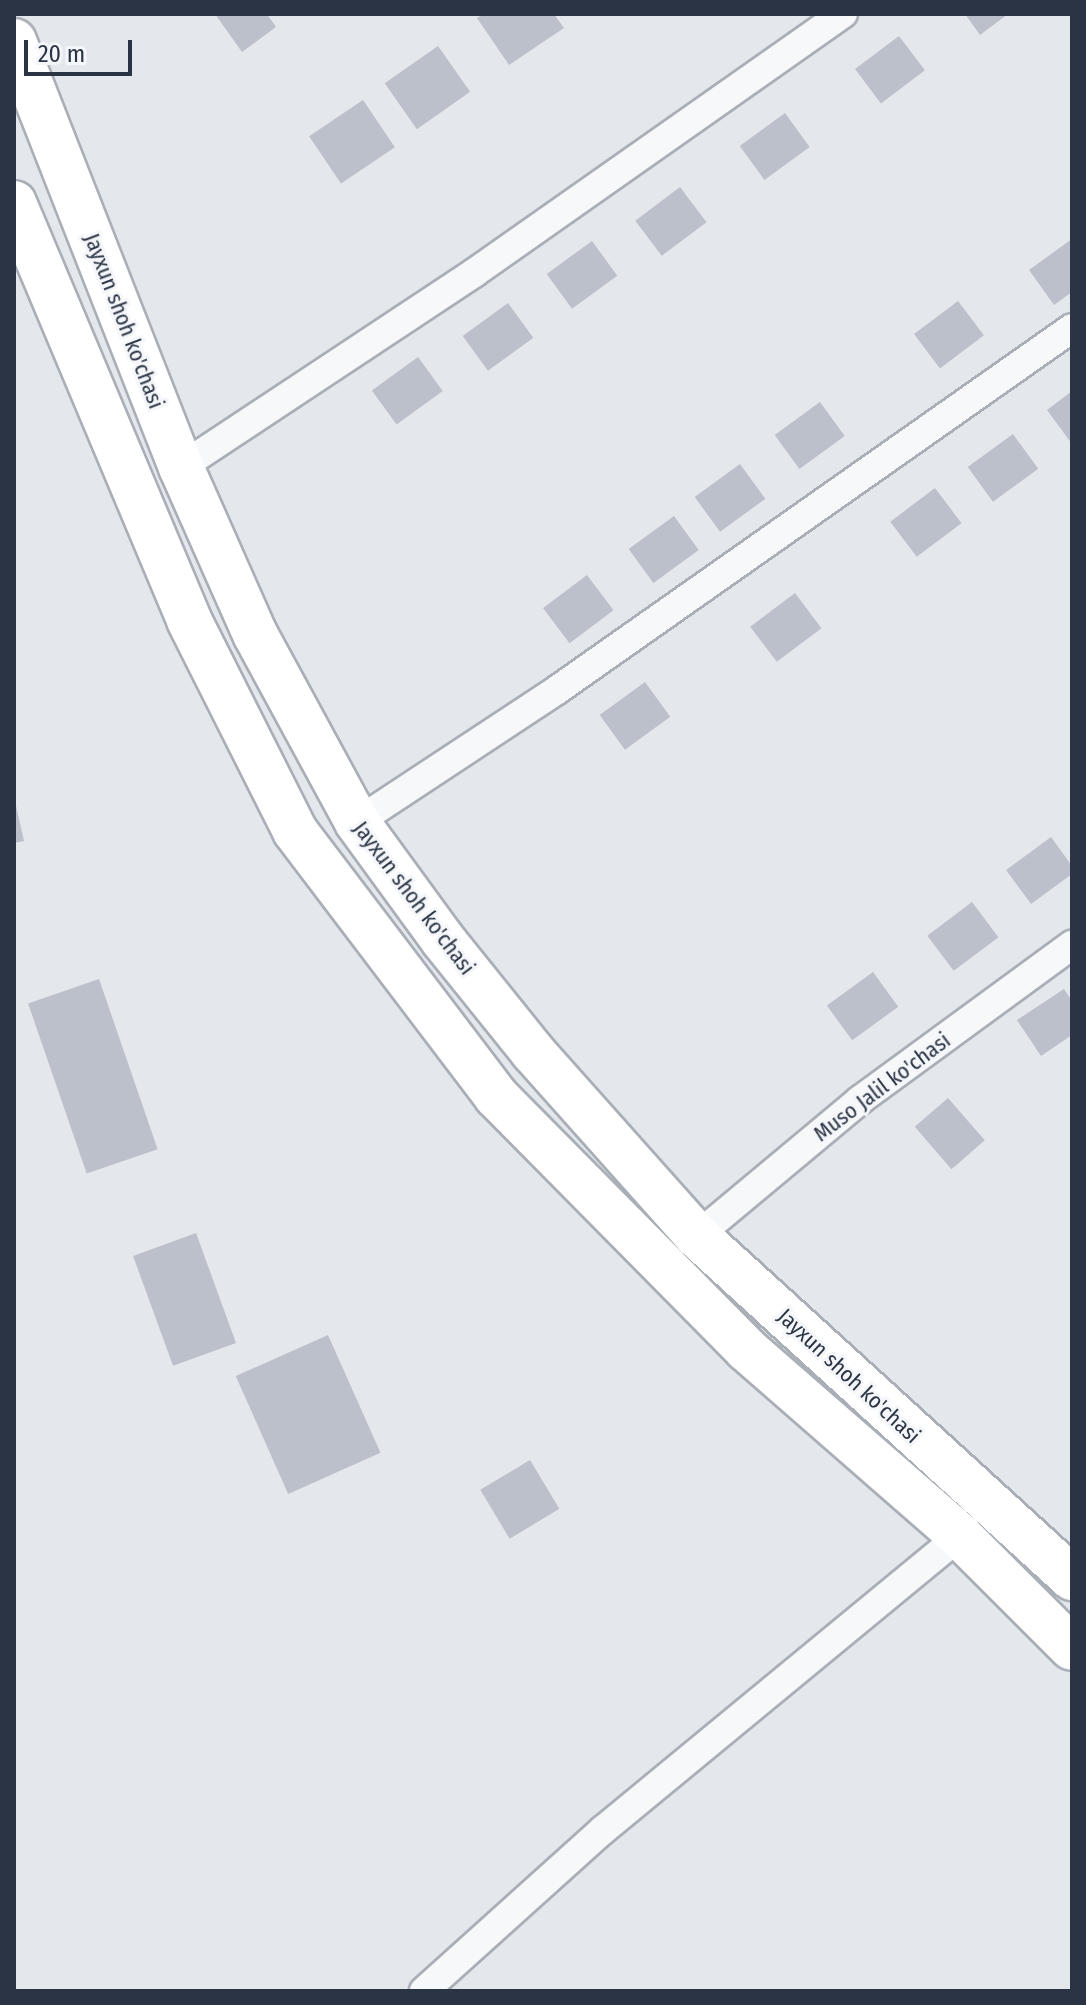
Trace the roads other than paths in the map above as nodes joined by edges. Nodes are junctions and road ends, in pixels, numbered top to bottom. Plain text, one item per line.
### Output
1 (843, 14) edge
2 (14, 41) edge
3 (14, 203) edge
4 (1072, 328) edge
5 (181, 467) junction
6 (357, 822) junction
7 (1072, 945) edge
8 (697, 1236) junction
9 (960, 1536) junction
10 (1072, 1578) edge
11 (1072, 1648) edge
12 (424, 1991) edge

1 - 5 street
2 - 5 highway, Jayxun shoh ko'chasi
3 - 9 highway, Jayxun shoh ko'chasi
4 - 6 street
5 - 6 highway, Jayxun shoh ko'chasi
6 - 8 highway, Jayxun shoh ko'chasi
7 - 8 street, Muso Jalil ko'chasi
8 - 10 highway, Jayxun shoh ko'chasi
9 - 11 highway, Jayxun shoh ko'chasi
9 - 12 street

